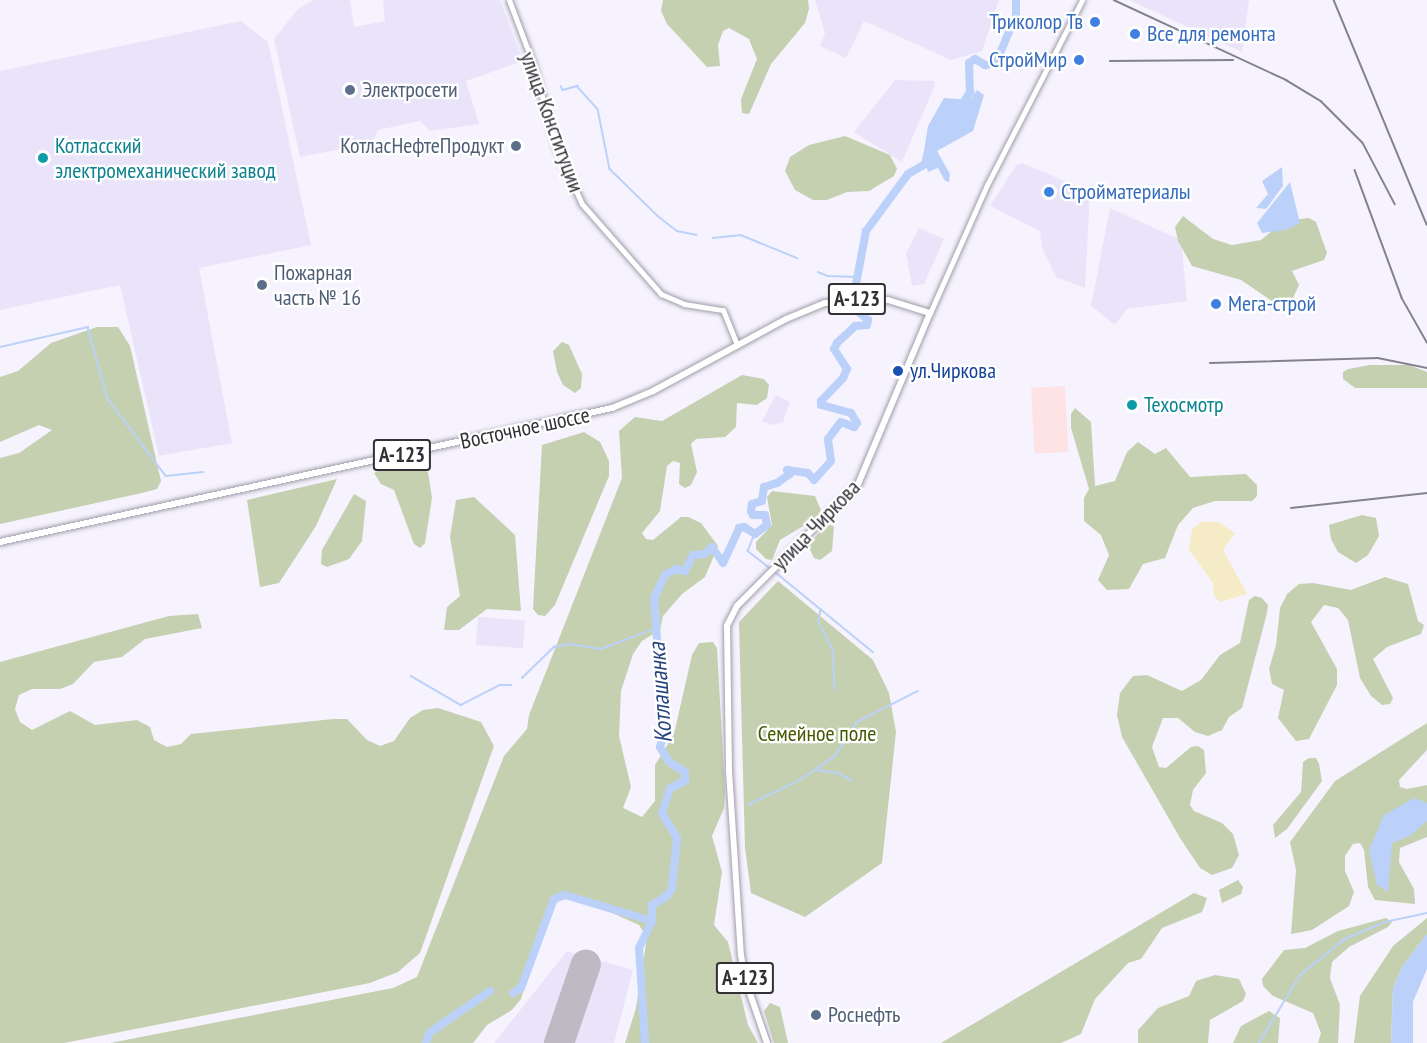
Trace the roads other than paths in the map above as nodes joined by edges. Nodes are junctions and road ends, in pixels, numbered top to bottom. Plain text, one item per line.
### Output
1 (508, 0) edge
2 (1082, 0) edge
3 (930, 313) junction
4 (737, 345) junction
5 (0, 542) edge
6 (767, 1043) edge

1 - 4 main road, улица Конституции
2 - 3 main road, улица Чиркова
3 - 4 main road, Восточное шоссе / А-123
3 - 6 main road, улица Чиркова / А-123
4 - 5 main road, Восточное шоссе / А-123

